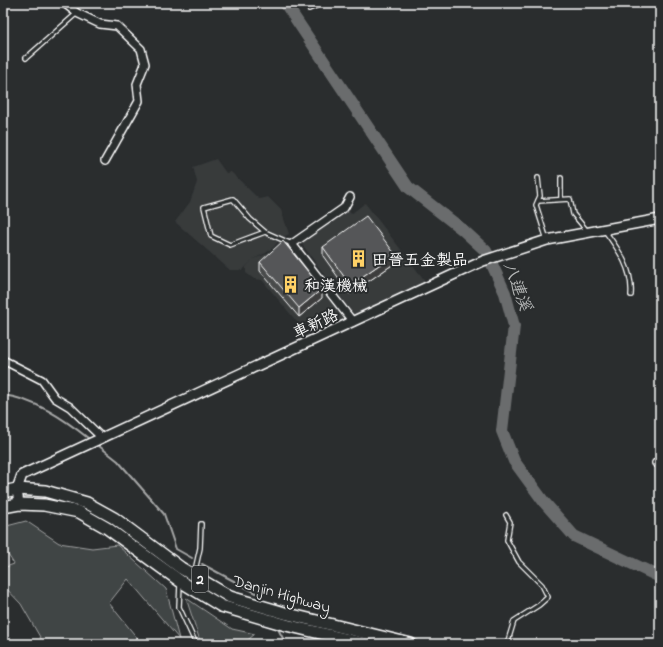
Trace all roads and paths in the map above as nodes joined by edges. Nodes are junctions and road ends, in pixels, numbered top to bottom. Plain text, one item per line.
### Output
1 (64, 3) edge
2 (318, 3) edge
3 (309, 9) dead end
4 (77, 13) junction
5 (26, 58) dead end
6 (105, 161) dead end
7 (538, 178) dead end
8 (561, 178) dead end
9 (350, 197) dead end
10 (561, 200) junction
11 (538, 201) junction
12 (660, 219) edge
13 (604, 230) junction
14 (265, 232) junction
15 (589, 233) junction
16 (547, 240) junction
17 (292, 244) junction
18 (630, 295) dead end
19 (354, 322) junction
20 (3, 360) edge
21 (102, 438) junction
22 (17, 489) junction
23 (3, 492) edge
24 (19, 504) junction
25 (3, 506) edge
26 (506, 515) dead end
27 (201, 524) dead end
28 (194, 575) junction
29 (180, 581) junction
30 (196, 644) edge
31 (366, 644) edge
32 (411, 644) edge
33 (507, 644) edge

1 - 4 street
2 - 3 lane
4 - 5 lane
4 - 6 street
7 - 11 lane
8 - 10 lane
9 - 17 street
10 - 11 lane
10 - 15 lane
11 - 16 lane
12 - 13 street, 車新路
13 - 15 street, 車新路
13 - 18 lane
14 - 14 lane
14 - 17 lane
15 - 16 street, 車新路
16 - 19 street, 車新路
17 - 19 street
19 - 21 street, 車新路
20 - 21 street
21 - 22 street, 車新路
22 - 23 main road, Danjin Highway / 2
22 - 24 street
22 - 28 main road, Danjin Highway / 2
24 - 25 main road, Danjin Highway / 2
24 - 29 main road, Danjin Highway / 2
26 - 33 lane
27 - 28 lane
28 - 32 main road, Danjin Highway / 2
29 - 30 lane
29 - 31 main road, Danjin Highway / 2

